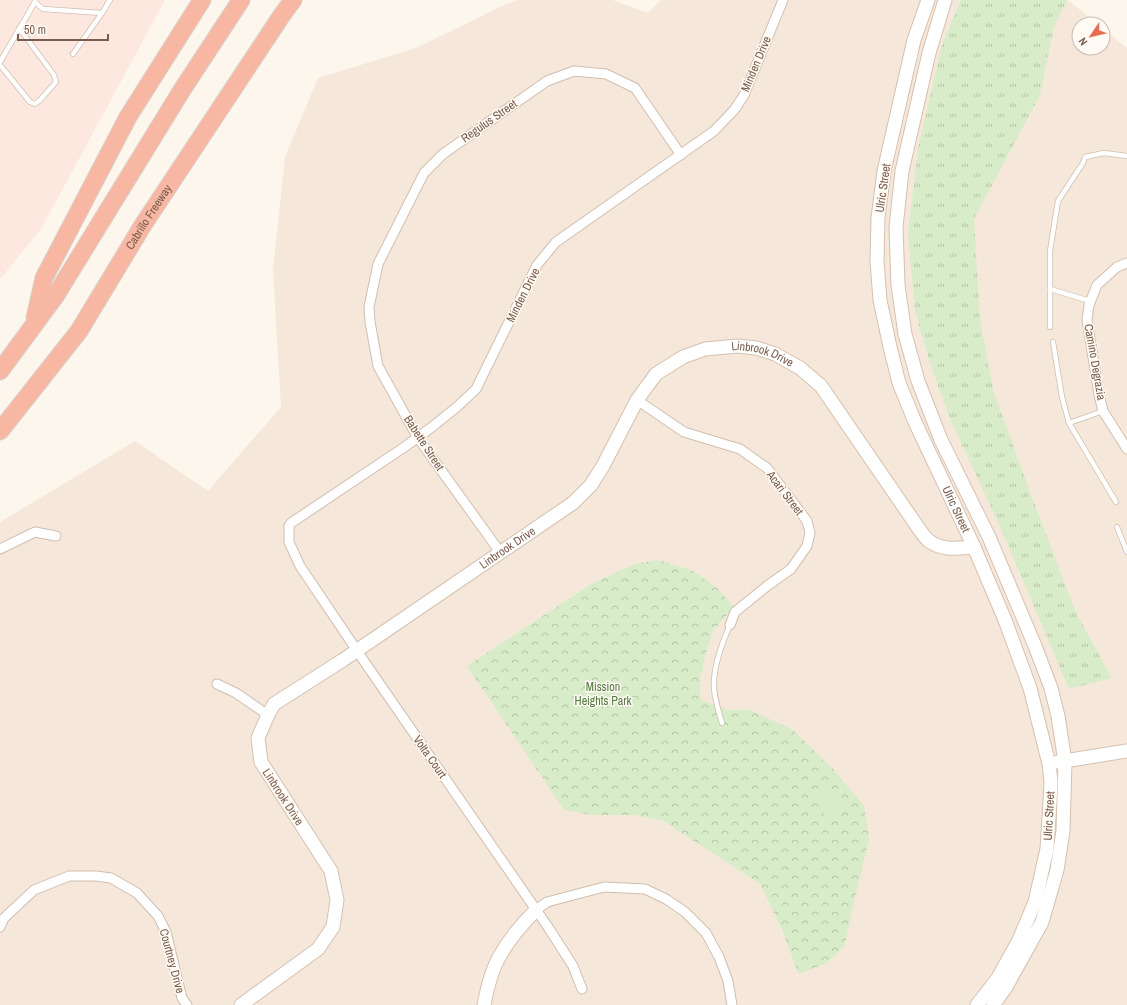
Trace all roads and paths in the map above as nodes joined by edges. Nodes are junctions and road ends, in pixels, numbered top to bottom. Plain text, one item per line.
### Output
1 (110, 0) edge
2 (202, 0) edge
3 (241, 0) edge
4 (293, 0) edge
5 (783, 0) edge
6 (928, 0) edge
7 (945, 0) edge
8 (35, 1) edge
9 (102, 13) junction
10 (19, 28) junction
11 (73, 54) dead end
12 (0, 63) edge
13 (681, 155) junction
14 (1127, 156) edge
15 (1127, 263) edge
16 (1050, 289) junction
17 (1090, 301) junction
18 (370, 322) joint
19 (1050, 327) dead end
20 (32, 328) junction
21 (1053, 342) dead end
22 (0, 370) edge
23 (637, 400) junction
24 (1103, 411) junction
25 (1069, 423) junction
26 (0, 431) edge
27 (418, 438) junction
28 (1127, 449) edge
29 (1116, 502) dead end
30 (980, 517) junction
31 (291, 523) joint
32 (1117, 527) dead end
33 (56, 536) dead end
34 (974, 547) junction
35 (0, 549) edge
36 (500, 552) junction
37 (1127, 552) edge
38 (1005, 573) junction
39 (730, 625) joint
40 (357, 650) junction
41 (217, 684) dead end
42 (268, 715) junction
43 (722, 723) dead end
44 (1127, 751) edge
45 (1065, 762) junction
46 (1049, 764) junction
47 (536, 910) junction
48 (0, 927) edge
49 (582, 989) dead end
50 (187, 1005) edge
51 (241, 1005) edge
52 (484, 1005) edge
53 (732, 1005) edge
54 (977, 1005) edge
55 (993, 1005) edge

1 - 9 lane
2 - 20 highway
3 - 20 highway
4 - 26 highway, Cabrillo Freeway
5 - 13 street, Minden Drive
6 - 34 main road, Ulric Street
7 - 30 main road, Ulric Street
8 - 9 lane
8 - 10 lane
9 - 11 lane
10 - 12 lane
10 - 12 lane
13 - 18 street, Regulus Street
13 - 27 street, Minden Drive
14 - 16 lane
15 - 17 street, Camino Degrazia
16 - 17 lane
16 - 19 lane
17 - 24 street, Camino Degrazia
18 - 27 street, Babette Street
20 - 22 highway
21 - 25 lane
23 - 34 main road, Linbrook Drive
23 - 36 main road, Linbrook Drive
23 - 39 street, Acari Street
24 - 25 lane
24 - 28 street, Camino Degrazia
25 - 29 lane
27 - 31 street, Minden Drive
27 - 36 street, Babette Street
30 - 34 main road
30 - 38 main road, Ulric Street
31 - 40 street, Volta Court
32 - 37 lane
33 - 35 street
34 - 38 main road
34 - 46 main road, Ulric Street
36 - 40 main road, Linbrook Drive
38 - 45 main road, Ulric Street
39 - 43 lane, Acari Street
40 - 42 main road, Linbrook Drive
40 - 47 street, Volta Court
41 - 42 street
42 - 51 main road, Linbrook Drive
44 - 45 main road
45 - 46 main road
45 - 55 main road, Ulric Street
46 - 54 main road, Ulric Street
47 - 49 street, Volta Court
47 - 52 main road
47 - 53 street
48 - 50 street, Courtney Drive

